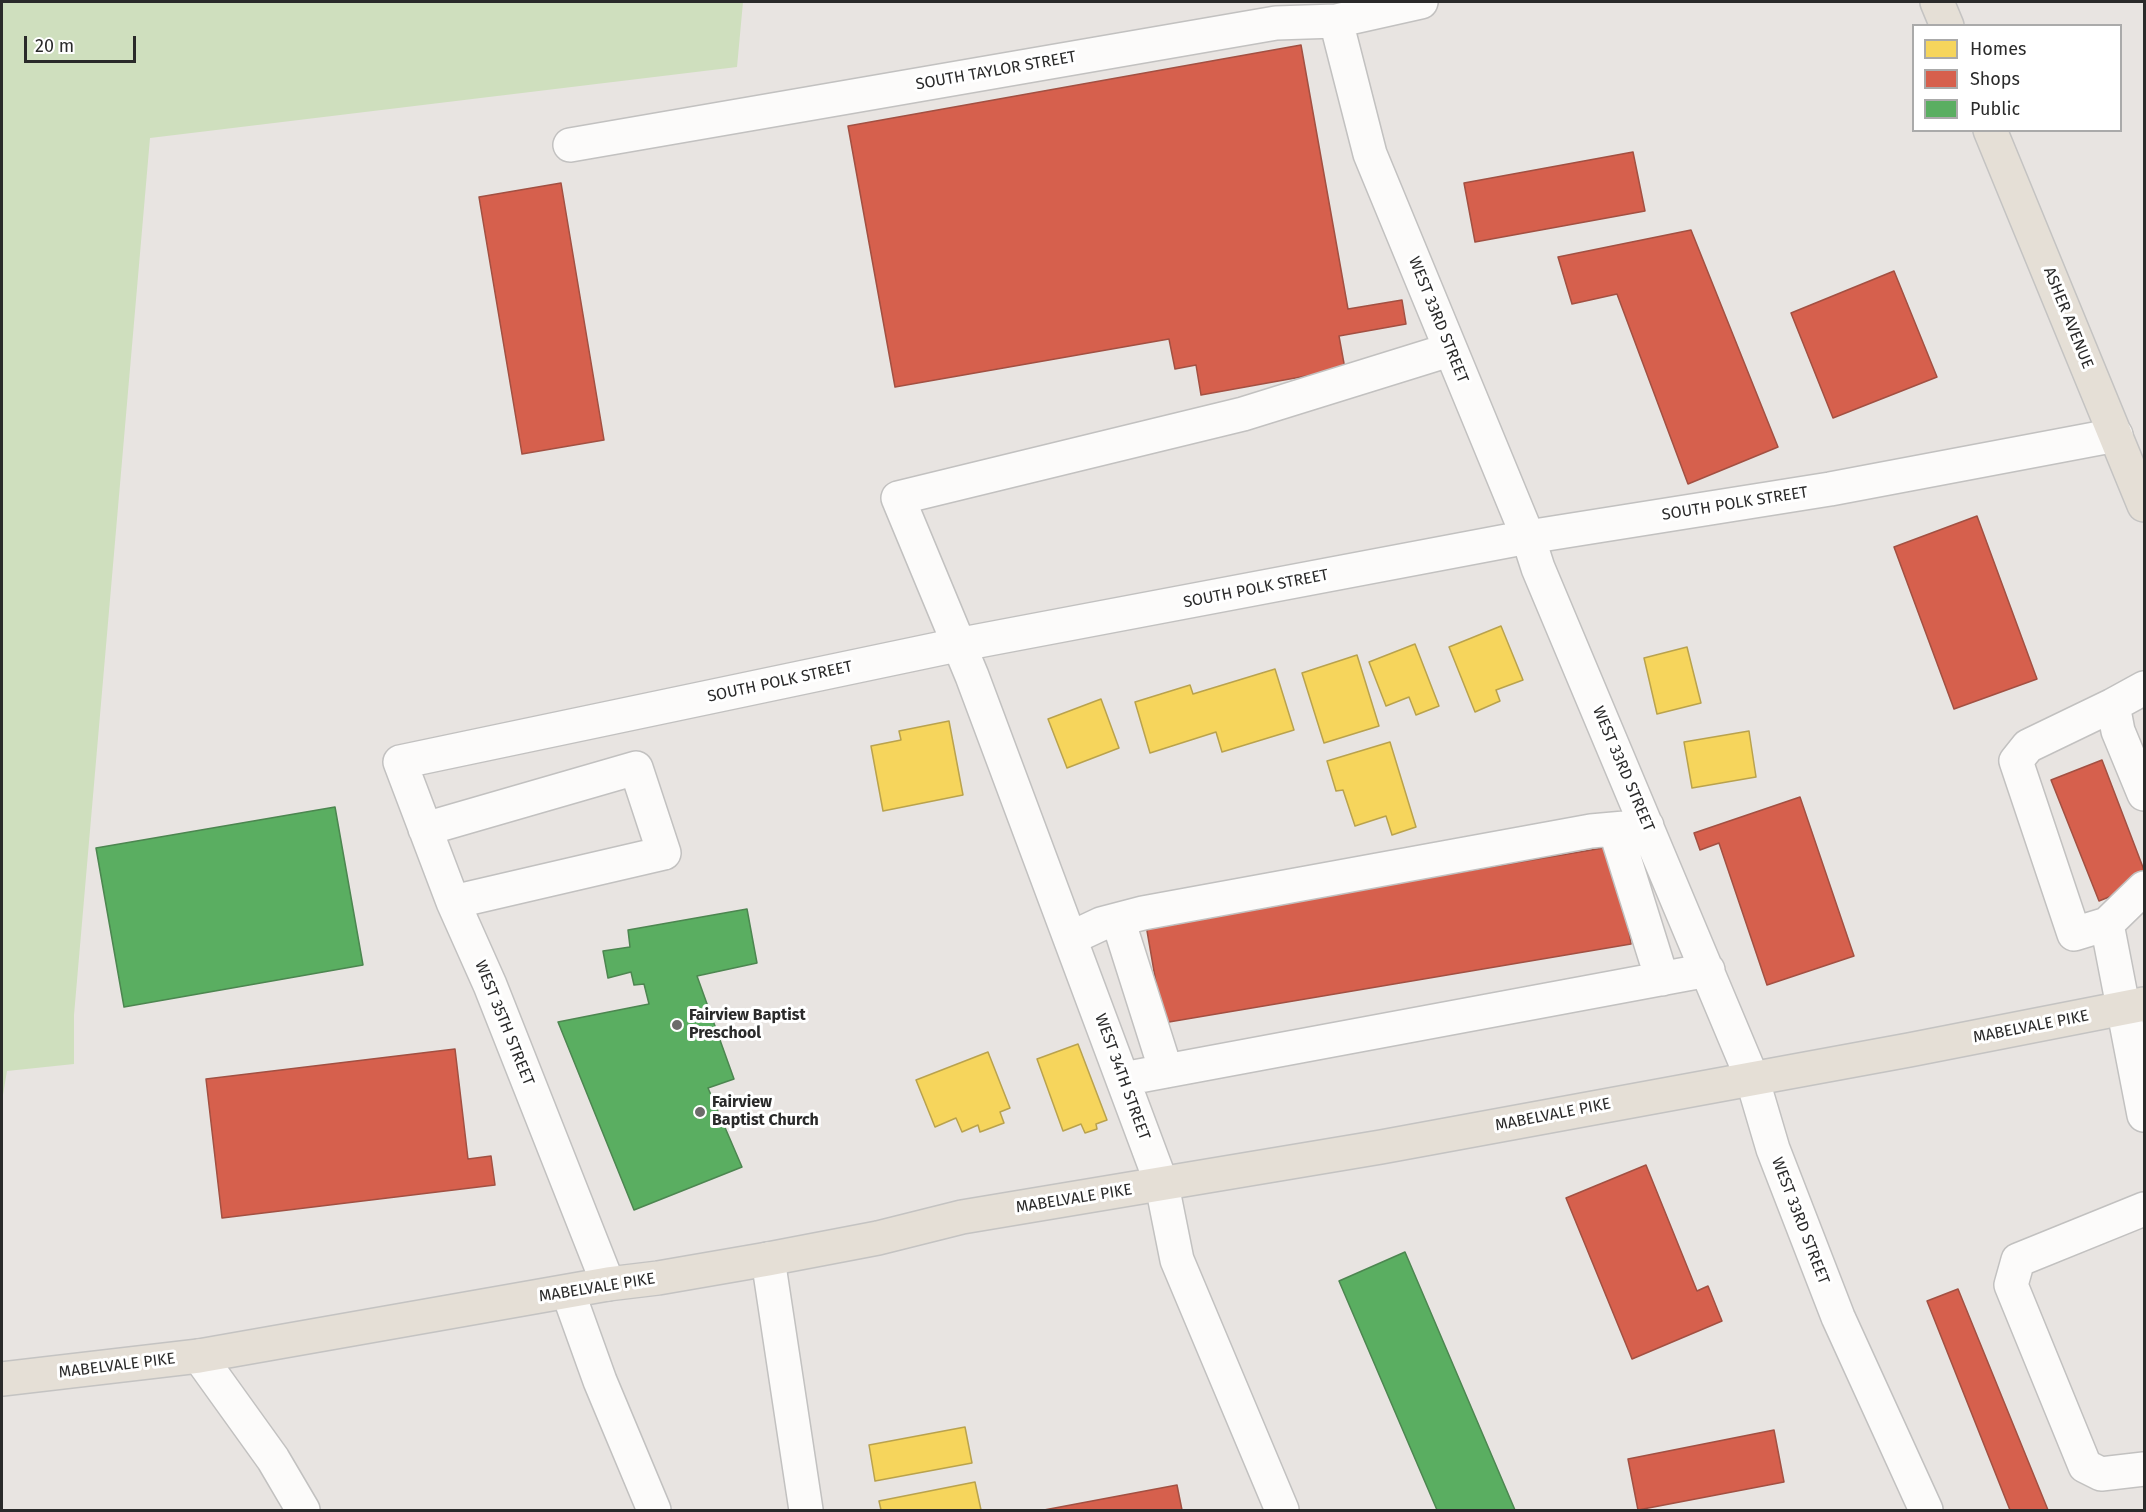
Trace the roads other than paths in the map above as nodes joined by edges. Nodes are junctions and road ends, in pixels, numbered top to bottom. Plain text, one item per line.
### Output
1 (1421, 2) edge
2 (1937, 2) edge
3 (1336, 21) junction
4 (1946, 24) edge
5 (1991, 132) edge
6 (570, 145) dead end
7 (1449, 350) junction
8 (2116, 435) junction
9 (2145, 505) edge
10 (1528, 537) junction
11 (957, 645) junction
12 (2145, 688) edge
13 (2113, 705) junction
14 (400, 762) joint
15 (2145, 794) edge
16 (1647, 826) junction
17 (425, 829) junction
18 (1615, 829) junction
19 (2145, 888) edge
20 (453, 902) junction
21 (1118, 920) junction
22 (2107, 924) junction
23 (1071, 938) junction
24 (1708, 970) junction
25 (1662, 979) junction
26 (2133, 1006) edge
27 (1166, 1071) junction
28 (1752, 1078) junction
29 (1123, 1079) junction
30 (2145, 1115) edge
31 (1162, 1185) junction
32 (2145, 1209) edge
33 (768, 1259) junction
34 (608, 1284) junction
35 (568, 1292) junction
36 (199, 1356) junction
37 (2, 1379) edge
38 (2145, 1468) edge
39 (303, 1510) edge
40 (654, 1510) edge
41 (806, 1510) edge
42 (1282, 1510) edge
43 (1926, 1510) edge

1 - 3 street, SOUTH TAYLOR STREET
2 - 4 main road
3 - 6 street, SOUTH TAYLOR STREET
3 - 7 street, WEST 33RD STREET
5 - 8 main road, ASHER AVENUE
7 - 10 street, WEST 33RD STREET
7 - 11 street, WEST 34TH STREET
8 - 9 main road, ASHER AVENUE
8 - 10 street, SOUTH POLK STREET
10 - 11 street, SOUTH POLK STREET
10 - 16 street, WEST 33RD STREET
11 - 14 street, SOUTH POLK STREET
11 - 23 street, WEST 34TH STREET
12 - 13 street
13 - 15 street
13 - 22 street
14 - 17 street, WEST 35TH STREET
16 - 18 street
16 - 24 street, WEST 33RD STREET
17 - 20 street, WEST 35TH STREET
17 - 20 street
18 - 21 street
18 - 25 street
19 - 22 street
20 - 34 street, WEST 35TH STREET
21 - 23 street
21 - 27 street
22 - 26 street
23 - 29 street, WEST 34TH STREET
24 - 25 street
24 - 28 street, WEST 33RD STREET
25 - 27 street
26 - 28 main road, MABELVALE PIKE
26 - 30 street
27 - 29 street
28 - 31 main road, MABELVALE PIKE
28 - 43 street, WEST 33RD STREET
29 - 31 street, WEST 34TH STREET
31 - 33 main road, MABELVALE PIKE
31 - 42 street, WEST 34TH STREET
32 - 38 street
33 - 34 main road, MABELVALE PIKE
33 - 41 street
34 - 35 main road, MABELVALE PIKE
35 - 36 main road, MABELVALE PIKE
35 - 40 street
36 - 37 main road, MABELVALE PIKE
36 - 39 street

